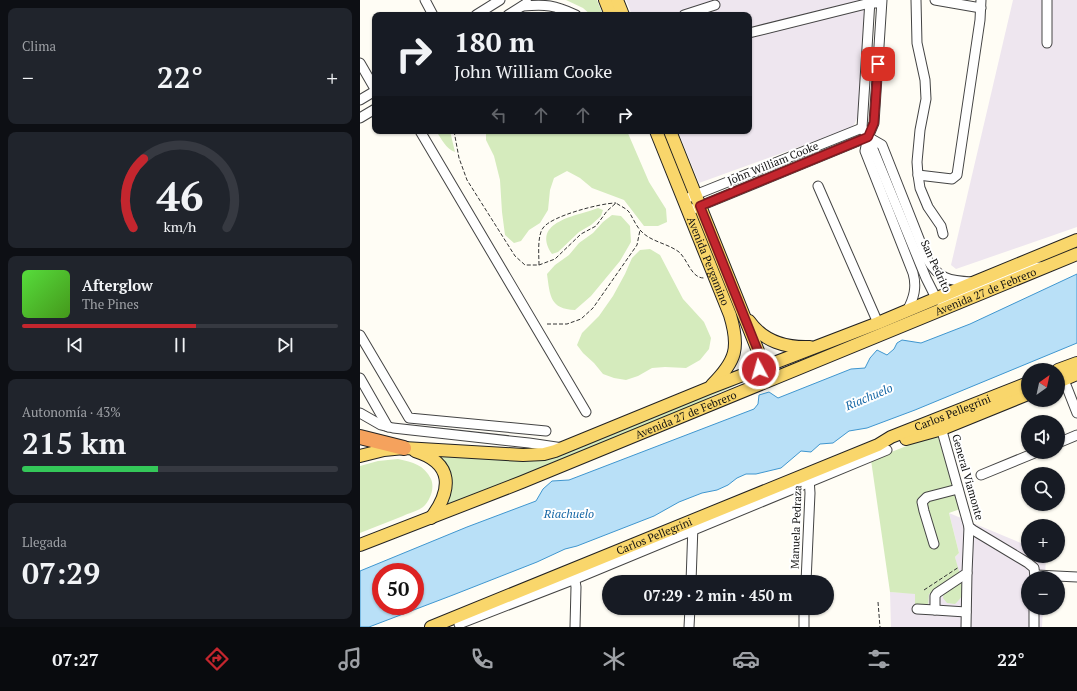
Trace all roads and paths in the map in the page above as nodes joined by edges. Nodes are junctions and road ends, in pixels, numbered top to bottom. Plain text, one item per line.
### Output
1 (425, 0) edge
2 (500, 0) edge
3 (532, 0) edge
4 (605, 0) edge
5 (618, 0) edge
6 (916, 0) edge
7 (935, 0) edge
8 (1047, 0) edge
9 (870, 1) edge
10 (882, 2) edge
11 (981, 4) edge
12 (715, 5) dead end
13 (523, 6) junction
14 (432, 12) edge
15 (481, 12) edge
16 (513, 12) edge
17 (570, 12) edge
18 (610, 12) edge
19 (623, 12) edge
20 (693, 12) edge
21 (752, 33) edge
22 (1047, 43) dead end
23 (360, 63) edge
24 (372, 85) edge
25 (372, 92) edge
26 (360, 100) edge
27 (372, 111) edge
28 (360, 118) edge
29 (862, 128) junction
30 (422, 134) edge
31 (455, 134) edge
32 (657, 134) edge
33 (671, 134) edge
34 (868, 137) junction
35 (918, 175) junction
36 (818, 186) dead end
37 (698, 200) junction
38 (616, 203) junction
39 (686, 206) junction
40 (640, 230) junction
41 (943, 234) dead end
42 (1077, 240) edge
43 (1077, 254) edge
44 (539, 265) junction
45 (1044, 267) junction
46 (715, 277) junction
47 (975, 282) junction
48 (936, 298) junction
49 (907, 311) junction
50 (744, 314) junction
51 (878, 323) junction
52 (547, 324) dead end
53 (360, 335) edge
54 (821, 346) junction
55 (1077, 363) edge
56 (759, 369) junction
57 (1065, 372) edge
58 (1077, 374) edge
59 (1065, 375) edge
60 (360, 378) edge
61 (360, 385) edge
62 (1021, 386) edge
63 (1065, 387) edge
64 (710, 388) junction
65 (745, 390) junction
66 (368, 392) junction
67 (1021, 396) edge
68 (586, 412) dead end
69 (360, 413) edge
70 (1077, 413) edge
71 (940, 424) junction
72 (388, 427) junction
73 (546, 432) dead end
74 (1077, 435) edge
75 (360, 437) edge
76 (1065, 440) edge
77 (404, 448) junction
78 (565, 448) junction
79 (360, 456) edge
80 (1021, 459) edge
81 (981, 475) dead end
82 (809, 478) junction
83 (958, 489) junction
84 (431, 518) junction
85 (692, 525) junction
86 (969, 527) junction
87 (934, 544) dead end
88 (360, 546) edge
89 (964, 569) junction
90 (1034, 571) edge
91 (574, 574) junction
92 (691, 575) edge
93 (806, 575) edge
94 (1065, 577) edge
95 (1077, 577) edge
96 (924, 590) dead end
97 (878, 602) dead end
98 (916, 609) dead end
99 (935, 610) junction
100 (966, 612) junction
101 (690, 615) edge
102 (804, 615) edge
103 (1034, 615) edge
104 (458, 623) edge
105 (431, 627) edge
106 (575, 627) edge
107 (689, 627) edge
108 (804, 627) edge
109 (880, 627) edge
110 (966, 627) edge
111 (1034, 627) edge

1 - 14 street
2 - 15 street
3 - 13 street
4 - 18 main road
5 - 19 main road
6 - 35 street
7 - 11 street
8 - 22 street
9 - 10 street
9 - 21 street
9 - 29 street
10 - 34 street, San Pedrito
11 - 35 street
12 - 20 street
13 - 16 street
13 - 17 street
23 - 24 street
25 - 26 street
27 - 28 street
29 - 34 street, San Pedrito
29 - 37 street, John William Cooke
30 - 68 street
31 - 44 path
32 - 39 main road, Avenida Pergamino
33 - 37 main road, Avenida Pergamino
34 - 37 street, John William Cooke
34 - 47 street, San Pedrito
34 - 48 street, San Pedrito
34 - 49 street, San Pedrito
35 - 41 street
36 - 51 street
37 - 39 street, John William Cooke
37 - 50 main road, Avenida Pergamino
38 - 40 path
38 - 44 path
38 - 44 path
39 - 46 main road, Avenida Pergamino
40 - 46 path
40 - 52 path
42 - 47 main road, Avenida 27 de Febrero
43 - 45 main road, Avenida 27 de Febrero
45 - 48 street, San Pedrito
45 - 65 main road, Avenida 27 de Febrero
46 - 64 main road, Avenida Pergamino
47 - 48 main road, Avenida 27 de Febrero
48 - 49 main road, Avenida 27 de Febrero
49 - 51 main road, Avenida 27 de Febrero
50 - 54 main road
50 - 56 main road, Avenida Pergamino
51 - 54 main road, Avenida 27 de Febrero
53 - 73 street
54 - 56 main road, Avenida 27 de Febrero
55 - 57 main road
56 - 64 main road, Avenida 27 de Febrero
56 - 65 main road
58 - 59 main road
60 - 66 street
61 - 66 street
62 - 71 main road, Carlos Pellegrini
63 - 70 street
64 - 78 main road, Avenida 27 de Febrero
65 - 84 main road, Avenida 27 de Febrero
66 - 72 street
67 - 71 main road, Carlos Pellegrini
69 - 72 street
71 - 82 main road, Carlos Pellegrini
71 - 83 street, General Viamonte
72 - 78 street
74 - 76 street
75 - 77 highway
77 - 78 main road, Avenida 27 de Febrero
77 - 79 main road, Avenida 27 de Febrero
77 - 84 main road
80 - 81 street
82 - 85 main road, Carlos Pellegrini
82 - 93 street, Manuela Pedraza
83 - 86 street, General Viamonte
83 - 87 street
84 - 88 main road, Avenida 27 de Febrero
85 - 91 main road, Carlos Pellegrini
85 - 92 street
86 - 89 street
86 - 90 street, General Viamonte
89 - 96 path
89 - 99 street
89 - 100 street
91 - 104 main road, Carlos Pellegrini
91 - 106 street
94 - 95 street
97 - 109 path
98 - 99 street
99 - 100 street
100 - 110 street
101 - 107 street
102 - 108 street
103 - 111 street
104 - 105 main road, Carlos Pellegrini

